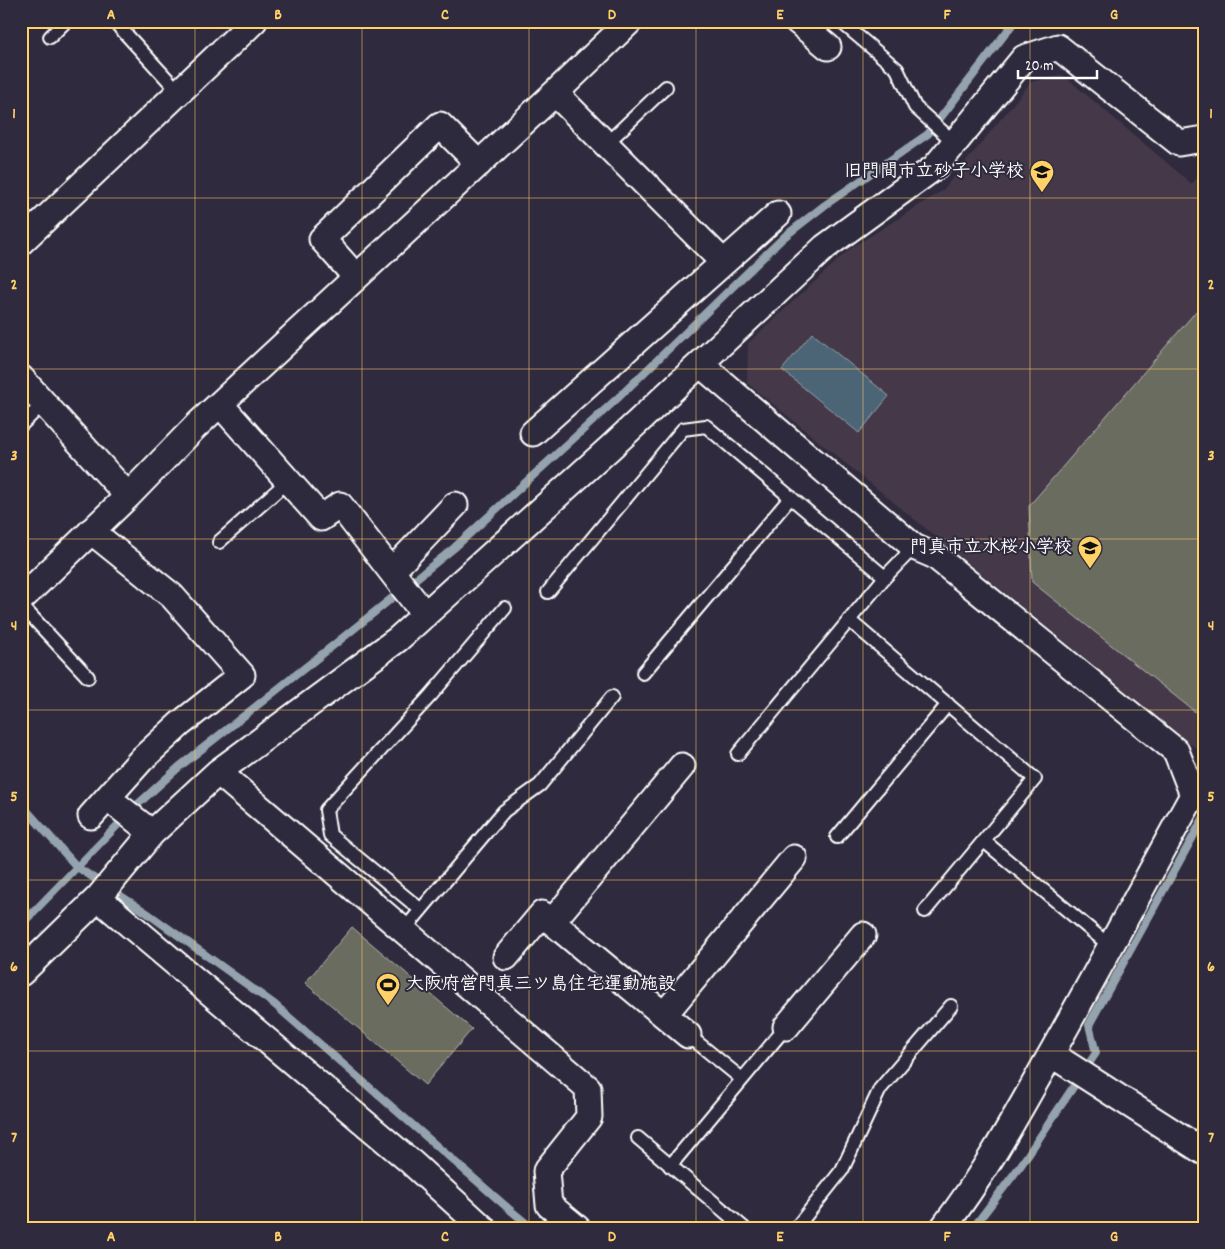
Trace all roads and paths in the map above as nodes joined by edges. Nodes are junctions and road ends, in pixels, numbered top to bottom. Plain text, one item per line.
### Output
1 (66, 21) edge
2 (114, 21) edge
3 (254, 21) edge
4 (630, 21) edge
5 (796, 21) edge
6 (840, 21) edge
7 (50, 37) dead end
8 (828, 48) dead end
9 (666, 87) dead end
10 (179, 92) junction
11 (555, 94) junction
12 (1204, 138) edge
13 (955, 142) junction
14 (606, 144) junction
15 (479, 164) junction
16 (778, 214) dead end
17 (21, 242) edge
18 (723, 262) junction
19 (356, 277) junction
20 (700, 364) junction
21 (21, 378) edge
22 (44, 403) junction
23 (220, 404) junction
24 (21, 425) edge
25 (533, 433) dead end
26 (288, 481) junction
27 (128, 496) junction
28 (791, 497) junction
29 (455, 505) dead end
30 (91, 531) junction
31 (219, 542) dead end
32 (914, 547) junction
33 (392, 571) junction
34 (886, 577) junction
35 (548, 592) dead end
36 (21, 599) edge
37 (21, 605) edge
38 (505, 608) dead end
39 (425, 615) junction
40 (849, 620) junction
41 (643, 673) dead end
42 (88, 677) dead end
43 (612, 697) dead end
44 (948, 704) junction
45 (738, 754) dead end
46 (682, 766) dead end
47 (218, 772) junction
48 (108, 798) junction
49 (92, 816) dead end
50 (152, 833) junction
51 (838, 837) dead end
52 (984, 841) junction
53 (794, 858) dead end
54 (98, 898) junction
55 (421, 910) junction
56 (925, 911) dead end
57 (552, 922) junction
58 (404, 930) junction
59 (862, 935) dead end
60 (1110, 946) junction
61 (506, 958) dead end
62 (21, 973) edge
63 (952, 1006) dead end
64 (664, 1015) junction
65 (786, 1027) joint
66 (688, 1034) joint
67 (1059, 1059) junction
68 (742, 1079) junction
69 (638, 1138) dead end
70 (1204, 1152) edge
71 (670, 1166) junction
72 (483, 1228) edge
73 (577, 1228) edge
74 (744, 1228) edge
75 (796, 1228) edge
76 (943, 1228) edge

1 - 7 lane
2 - 10 lane
3 - 10 street
4 - 11 street
5 - 8 street
6 - 13 lane
9 - 14 lane
10 - 17 street
11 - 14 street
11 - 15 street
12 - 13 street
13 - 20 street
14 - 18 street
15 - 19 street
15 - 19 street
16 - 18 street
18 - 25 street
19 - 23 street
20 - 32 street
20 - 39 street
21 - 22 street
22 - 24 lane
22 - 27 street
23 - 26 street
23 - 27 street
26 - 31 lane
26 - 33 street
27 - 30 street
28 - 34 lane
28 - 35 lane
28 - 41 lane
29 - 33 street
30 - 36 street
30 - 48 street
32 - 34 lane
32 - 60 street
33 - 39 street
34 - 40 lane
37 - 42 lane
38 - 55 lane
39 - 47 street
40 - 44 lane
40 - 45 lane
43 - 55 lane
44 - 51 lane
44 - 52 lane
46 - 57 street
47 - 50 street
47 - 58 street
48 - 49 street
48 - 50 street
50 - 54 street
52 - 56 lane
52 - 60 lane
53 - 64 street
54 - 62 street
54 - 72 street
55 - 58 lane
57 - 61 street
57 - 64 street
58 - 73 street
59 - 65 street
60 - 67 street
63 - 75 lane
64 - 66 street
65 - 68 lane
66 - 68 lane
67 - 70 street
67 - 76 street
68 - 71 lane
69 - 71 lane
71 - 74 lane

